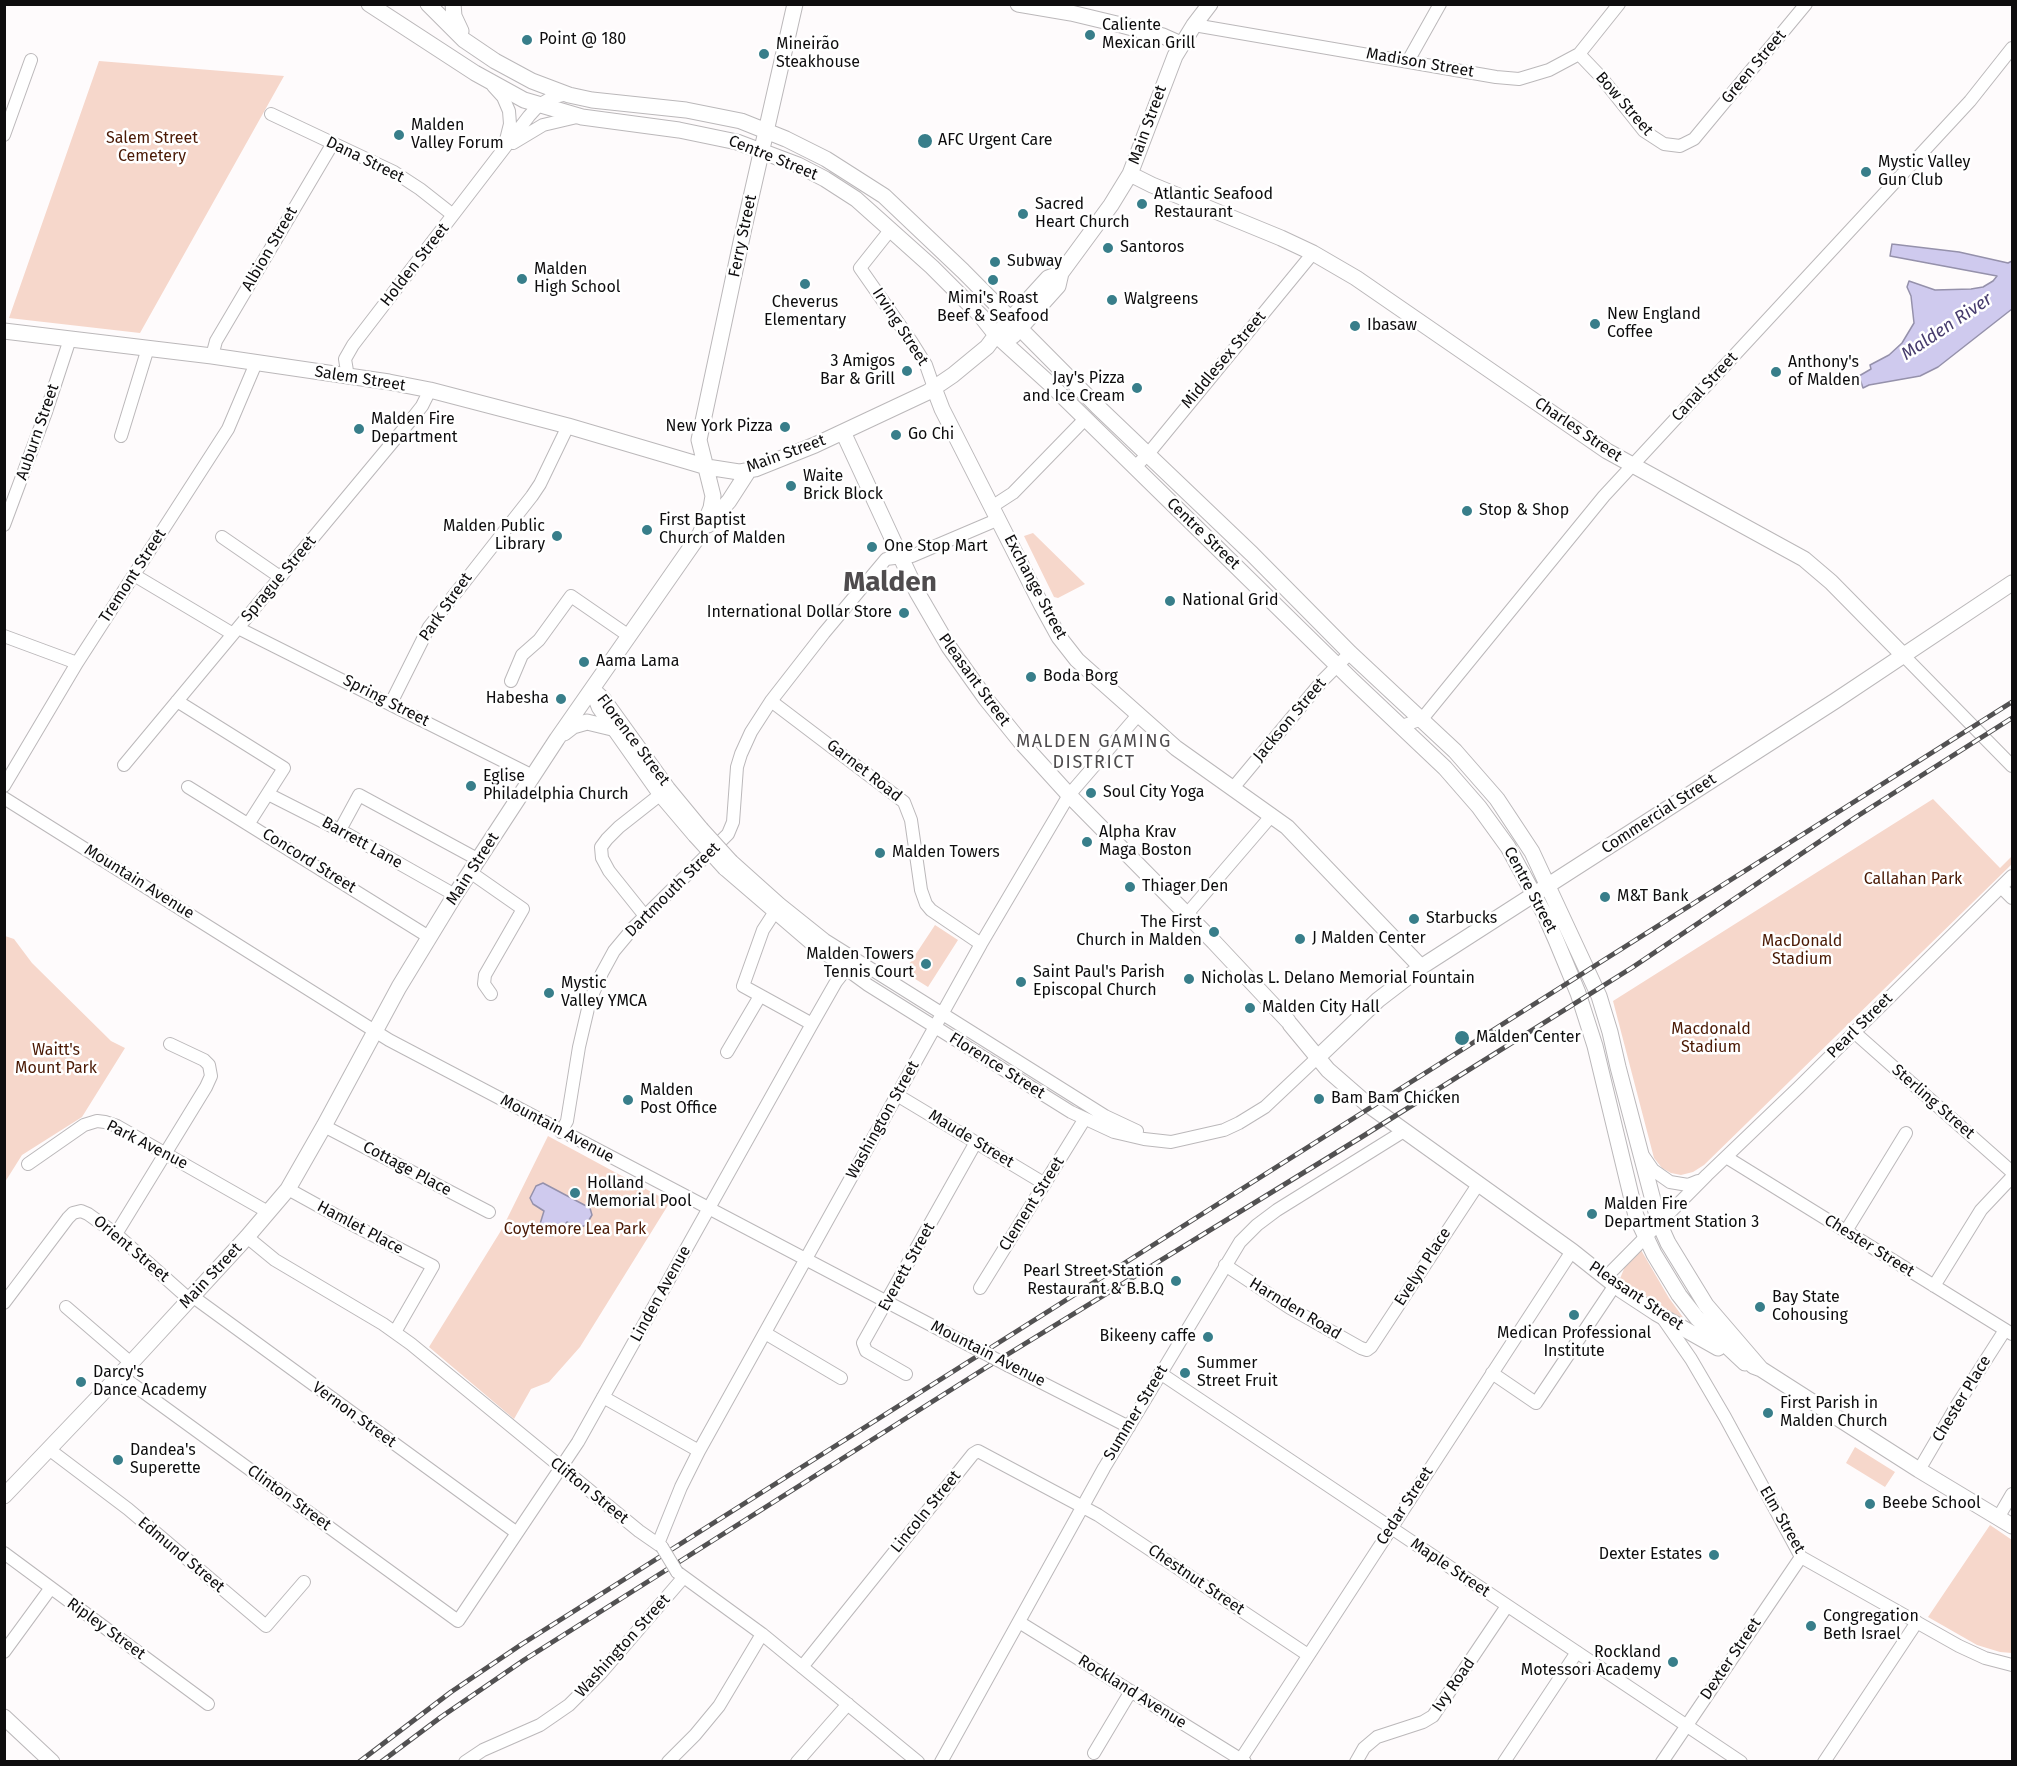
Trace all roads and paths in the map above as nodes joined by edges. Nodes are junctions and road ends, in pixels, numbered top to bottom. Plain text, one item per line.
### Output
1 (369, 4) edge
2 (428, 4) edge
3 (453, 4) edge
4 (795, 4) edge
5 (1018, 4) edge
6 (1210, 4) edge
7 (1440, 4) edge
8 (1619, 4) edge
9 (1806, 4) edge
10 (1045, 6) edge
11 (1194, 25) junction
12 (464, 40) junction
13 (1181, 45) junction
14 (2013, 48) edge
15 (1579, 54) junction
16 (32, 60) dead end
17 (1408, 61) junction
18 (485, 80) junction
19 (569, 95) junction
20 (539, 105) junction
21 (271, 114) dead end
22 (582, 117) junction
23 (1703, 129) joint
24 (766, 130) junction
25 (4, 135) edge
26 (333, 143) junction
27 (762, 150) junction
28 (497, 158) junction
29 (1130, 174) junction
30 (453, 215) junction
31 (891, 229) junction
32 (1313, 253) junction
33 (1015, 324) junction
34 (4, 331) edge
35 (70, 339) junction
36 (996, 342) junction
37 (148, 348) junction
38 (212, 356) junction
39 (256, 363) junction
40 (348, 377) junction
41 (934, 388) junction
42 (429, 390) junction
43 (1085, 419) junction
44 (568, 426) junction
45 (843, 432) junction
46 (121, 436) dead end
47 (1148, 454) junction
48 (1632, 466) junction
49 (707, 467) junction
50 (1135, 467) junction
51 (750, 470) junction
52 (996, 513) junction
53 (4, 525) edge
54 (700, 534) junction
55 (222, 537) dead end
56 (901, 558) junction
57 (134, 575) junction
58 (280, 577) junction
59 (2013, 583) edge
60 (236, 631) junction
61 (4, 636) edge
62 (629, 636) junction
63 (1350, 653) junction
64 (1903, 655) junction
65 (77, 663) junction
66 (1338, 664) junction
67 (511, 681) dead end
68 (593, 688) junction
69 (177, 701) junction
70 (771, 701) junction
71 (391, 703) junction
72 (1138, 715) junction
73 (1422, 719) junction
74 (1402, 726) junction
75 (612, 728) junction
76 (557, 739) junction
77 (1986, 741) junction
78 (124, 765) dead end
79 (2013, 766) edge
80 (533, 776) junction
81 (2013, 777) edge
82 (4, 786) edge
83 (188, 787) dead end
84 (1233, 788) junction
85 (665, 792) junction
86 (268, 794) junction
87 (1069, 795) junction
88 (4, 798) edge
89 (1272, 815) junction
90 (249, 823) junction
91 (340, 830) junction
92 (728, 865) junction
93 (475, 866) junction
94 (2013, 876) edge
95 (1548, 884) junction
96 (2001, 887) junction
97 (1534, 894) junction
98 (455, 895) junction
99 (2013, 898) edge
100 (774, 913) junction
101 (1186, 914) junction
102 (645, 916) junction
103 (429, 937) junction
104 (981, 944) junction
105 (854, 959) junction
106 (1421, 967) junction
107 (845, 970) junction
108 (491, 994) dead end
109 (760, 996) junction
110 (941, 1014) junction
111 (812, 1024) junction
112 (935, 1027) junction
113 (375, 1032) junction
114 (1854, 1032) junction
115 (170, 1044) dead end
116 (727, 1052) dead end
117 (1317, 1058) junction
118 (1060, 1087) junction
119 (897, 1095) junction
120 (1052, 1101) junction
121 (1084, 1120) junction
122 (324, 1126) junction
123 (561, 1132) junction
124 (1407, 1133) junction
125 (1906, 1133) dead end
126 (1192, 1137) junction
127 (976, 1142) junction
128 (1641, 1151) junction
129 (165, 1153) junction
130 (1726, 1157) junction
131 (28, 1164) dead end
132 (2013, 1172) edge
133 (1707, 1175) junction
134 (2013, 1177) edge
135 (1479, 1183) junction
136 (1045, 1184) junction
137 (288, 1189) junction
138 (708, 1209) junction
139 (268, 1212) junction
140 (489, 1212) dead end
141 (1659, 1223) junction
142 (1846, 1231) junction
143 (116, 1234) junction
144 (247, 1236) junction
145 (1645, 1236) junction
146 (1572, 1251) junction
147 (805, 1260) junction
148 (1225, 1265) junction
149 (1610, 1281) junction
150 (1934, 1286) junction
151 (980, 1288) dead end
152 (190, 1298) junction
153 (887, 1302) junction
154 (4, 1304) edge
155 (66, 1307) dead end
156 (1656, 1313) junction
157 (395, 1332) junction
158 (2009, 1332) edge
159 (765, 1334) junction
160 (1367, 1350) joint
161 (131, 1363) junction
162 (1745, 1363) junction
163 (1761, 1369) junction
164 (1160, 1373) junction
165 (1492, 1373) junction
166 (906, 1374) dead end
167 (120, 1375) junction
168 (841, 1378) dead end
169 (603, 1397) junction
170 (1129, 1427) junction
171 (50, 1450) junction
172 (699, 1451) junction
173 (1922, 1464) junction
174 (562, 1469) junction
175 (2013, 1494) edge
176 (4, 1496) edge
177 (1082, 1507) junction
178 (1998, 1518) junction
179 (2013, 1526) edge
180 (1390, 1528) junction
181 (517, 1533) junction
182 (660, 1546) junction
183 (4, 1553) edge
184 (1801, 1557) junction
185 (680, 1575) junction
186 (304, 1582) dead end
187 (50, 1589) junction
188 (1507, 1606) junction
189 (458, 1621) joint
190 (1019, 1622) junction
191 (1917, 1622) junction
192 (762, 1634) junction
193 (4, 1652) edge
194 (1577, 1652) junction
195 (1308, 1655) junction
196 (2013, 1665) edge
197 (802, 1667) junction
198 (1131, 1691) junction
199 (208, 1704) dead end
200 (848, 1704) junction
201 (4, 1717) edge
202 (1686, 1725) junction
203 (1094, 1753) dead end
204 (52, 1761) edge
205 (465, 1761) edge
206 (668, 1761) edge
207 (797, 1761) edge
208 (918, 1761) edge
209 (941, 1761) edge
210 (1242, 1761) edge
211 (1356, 1761) edge
212 (1504, 1761) edge
213 (1662, 1761) edge
214 (1741, 1761) edge
215 (1824, 1761) edge

1 - 18 main road, Centre Street
2 - 12 main road, Centre Street
3 - 12 main road
4 - 24 main road, Ferry Street
5 - 10 main road
6 - 11 main road, Main Street
7 - 17 street
8 - 15 street, Madison Street
9 - 23 street, Green Street
10 - 13 main road
11 - 13 main road, Main Street
11 - 17 street, Madison Street
12 - 19 main road, Centre Street
13 - 29 main road, Main Street
14 - 48 street, Canal Street
15 - 17 street, Madison Street
15 - 23 street, Bow Street
16 - 25 street
18 - 20 main road, Centre Street
18 - 28 street
19 - 20 street
19 - 24 main road, Centre Street
20 - 22 main road, Centre Street
20 - 28 street, Holden Street
21 - 26 street, Dana Street
22 - 27 main road, Centre Street
22 - 28 street, Holden Street
24 - 27 main road, Ferry Street
24 - 33 main road, Centre Street
26 - 30 street, Dana Street
26 - 38 street, Albion Street
27 - 31 main road, Centre Street
27 - 49 main road, Ferry Street
28 - 30 street, Holden Street
29 - 32 main road, Charles Street
29 - 33 main road, Main Street
30 - 40 street, Holden Street
31 - 36 main road, Centre Street
31 - 41 street, Irving Street
32 - 47 street, Middlesex Street
32 - 48 main road, Charles Street
33 - 36 main road, Main Street
33 - 47 main road, Centre Street
34 - 35 main road, Salem Street
35 - 37 main road, Salem Street
35 - 53 street, Auburn Street
36 - 41 main road, Main Street
36 - 43 main road, Centre Street
37 - 38 main road, Salem Street
37 - 46 street
38 - 39 main road, Salem Street
39 - 40 main road, Salem Street
39 - 57 street, Tremont Street
40 - 42 main road, Salem Street
41 - 45 main road, Main Street
41 - 52 main road, Exchange Street
42 - 44 main road, Salem Street
42 - 58 street, Sprague Street
43 - 50 main road, Centre Street
43 - 52 street
44 - 49 main road, Salem Street
44 - 71 street, Park Street
45 - 51 main road, Main Street
45 - 56 main road, Pleasant Street
47 - 50 street, Middlesex Street
47 - 63 main road, Centre Street
48 - 64 main road, Charles Street
48 - 73 street, Canal Street
49 - 51 main road, Main Street
49 - 54 main road, Main Street
50 - 66 main road, Centre Street
51 - 54 main road
52 - 56 street
52 - 72 main road, Exchange Street
54 - 62 main road, Main Street
55 - 58 street
56 - 70 street, Dartmouth Street
56 - 87 main road, Pleasant Street
57 - 60 street, Spring Street
57 - 65 street, Tremont Street
58 - 60 street, Sprague Street
59 - 64 main road, Commercial Street
60 - 69 street, Sprague Street
60 - 71 street, Spring Street
61 - 65 street
62 - 67 street
62 - 68 main road, Main Street
63 - 66 street, Jackson Street
63 - 73 main road, Centre Street
64 - 77 street, Charles Street
64 - 95 main road, Commercial Street
65 - 82 street, Tremont Street
66 - 74 main road, Centre Street
66 - 84 street, Jackson Street
68 - 75 street, Florence Street
68 - 76 main road, Main Street
68 - 85 street, Florence Street
69 - 78 street, Sprague Street
69 - 86 street
70 - 102 street, Dartmouth Street
70 - 104 street, Garnet Road
71 - 80 street, Spring Street
72 - 84 main road, Exchange Street
72 - 87 street, Washington Street
73 - 74 street
73 - 95 main road, Centre Street
74 - 97 main road, Centre Street
75 - 76 main road
75 - 85 street, Florence Street
76 - 80 main road, Main Street
77 - 79 street, Charles Street
77 - 81 street, Charles Street
80 - 93 main road, Main Street
83 - 90 street, Concord Street
84 - 89 main road, Exchange Street
85 - 92 street, Florence Street, bridge
85 - 102 street
86 - 90 street
86 - 91 street, Barrett Lane
87 - 101 main road, Pleasant Street
87 - 104 street, Washington Street
88 - 113 street, Mountain Avenue
89 - 101 street
89 - 106 main road, Exchange Street
90 - 103 street, Concord Street
91 - 93 street
91 - 98 street, Barrett Lane
92 - 100 street, Florence Street
92 - 105 street, Florence Street
93 - 98 main road, Main Street
93 - 108 street
94 - 96 street, Pearl Street
95 - 97 main road, Commercial Street
95 - 128 main road, Centre Street
96 - 99 street
96 - 114 street, Pearl Street
97 - 106 main road, Commercial Street
97 - 145 main road, Centre Street
98 - 103 main road, Main Street
100 - 107 street, Florence Street
100 - 109 street
101 - 117 main road, Pleasant Street
102 - 123 street, Dartmouth Street
103 - 113 main road, Main Street
104 - 110 street, Washington Street
105 - 107 street, Linden Avenue
105 - 110 street, Florence Street
106 - 117 main road, Commercial Street
107 - 111 street, Linden Avenue
107 - 112 street, Florence Street
109 - 111 street
109 - 116 street
110 - 112 street, Washington Street
110 - 118 street, Florence Street
111 - 138 street, Linden Avenue
112 - 119 street, Washington Street
112 - 120 street, Florence Street
113 - 122 main road, Main Street
113 - 123 street, Mountain Avenue
114 - 130 street, Pearl Street
114 - 132 street, Sterling Street
115 - 129 street
117 - 124 main road, Pleasant Street
117 - 126 street, Florence Street
118 - 120 street
118 - 126 street, Florence Street
119 - 127 street, Maude Street
119 - 147 street, Washington Street
120 - 121 street, Florence Street
121 - 126 street, Florence Street
121 - 136 street, Clement Street
122 - 137 main road, Main Street
122 - 140 street, Cottage Place
123 - 138 street, Mountain Avenue
124 - 135 main road, Pleasant Street
124 - 148 street, Summer Street
125 - 142 street
127 - 136 street, Maude Street
127 - 153 street, Everett Street
128 - 133 street, Pearl Street
128 - 141 main road, Centre Street
129 - 131 street, Park Avenue
129 - 139 street, Park Avenue
129 - 143 street
130 - 133 street, Pearl Street
130 - 142 street, Chester Street
133 - 141 street, Pearl Street
134 - 150 street
135 - 146 main road, Pleasant Street
135 - 160 street, Evelyn Place
136 - 151 street, Clement Street
137 - 139 main road, Main Street
137 - 157 street, Hamlet Place
138 - 147 street, Mountain Avenue
138 - 169 street, Linden Avenue
139 - 144 main road, Main Street
141 - 145 street, Pearl Street
141 - 163 main road, Centre Street
142 - 150 street, Chester Street
143 - 152 street, Orient Street
143 - 154 street, Orient Street
144 - 152 main road, Main Street
144 - 157 street, Clifton Street
145 - 149 street, Pearl Street
145 - 162 main road, Centre Street
146 - 149 main road, Pleasant Street
146 - 165 street, Cedar Street
147 - 153 street, Mountain Avenue
147 - 159 street, Washington Street
148 - 160 street, Harnden Road
148 - 164 street, Summer Street
149 - 156 main road, Pleasant Street
149 - 165 street, Pearl Street
150 - 158 street, Chester Street
152 - 161 main road, Main Street
152 - 181 street, Vernon Street
153 - 166 street, Everett Street
153 - 170 street, Mountain Avenue, bridge
155 - 161 street
156 - 162 main road, Pleasant Street
156 - 184 street, Elm Street
157 - 174 street, Clifton Street
158 - 173 street, Chester Place
159 - 168 street
159 - 172 street, Washington Street
161 - 167 main road, Main Street
162 - 163 main road, Pleasant Street
163 - 173 main road, Pleasant Street
164 - 170 street, Summer Street
164 - 180 street, Maple Street
165 - 180 street, Cedar Street
167 - 171 main road, Main Street
167 - 189 street, Clinton Street
169 - 172 street
169 - 174 street, Linden Avenue
170 - 177 street, Summer Street
171 - 176 main road, Main Street
171 - 186 street, Edmund Street
172 - 182 street, Washington Street
173 - 178 main road, Pleasant Street
174 - 181 street, Linden Avenue
174 - 182 street, Clifton Street
175 - 178 street
177 - 190 street, Summer Street
177 - 195 street, Chestnut Street
177 - 197 street, Lincoln Street
178 - 179 main road, Pleasant Street
180 - 188 street, Maple Street
180 - 195 street, Cedar Street
181 - 189 street, Linden Avenue
182 - 185 street, Clifton Street, bridge
183 - 187 street, Ripley Street
184 - 191 street, Elm Street
184 - 202 street, Dexter Street
185 - 192 street, Clifton Street
185 - 205 street, Washington Street
187 - 193 street
187 - 199 street, Ripley Street
188 - 194 street, Maple Street
188 - 211 street, Ivy Road
190 - 198 street, Rockland Avenue
190 - 209 street, Summer Street
191 - 196 street, Elm Street
191 - 215 street
192 - 197 street, Clifton Street
192 - 206 street
194 - 202 street, Maple Street
194 - 212 street
195 - 210 street, Cedar Street
197 - 200 street, Clifton Street
198 - 203 street
198 - 210 street, Rockland Avenue
200 - 207 street
200 - 208 street, Clifton Street
201 - 204 main road
202 - 213 street, Dexter Street
202 - 214 street, Maple Street

